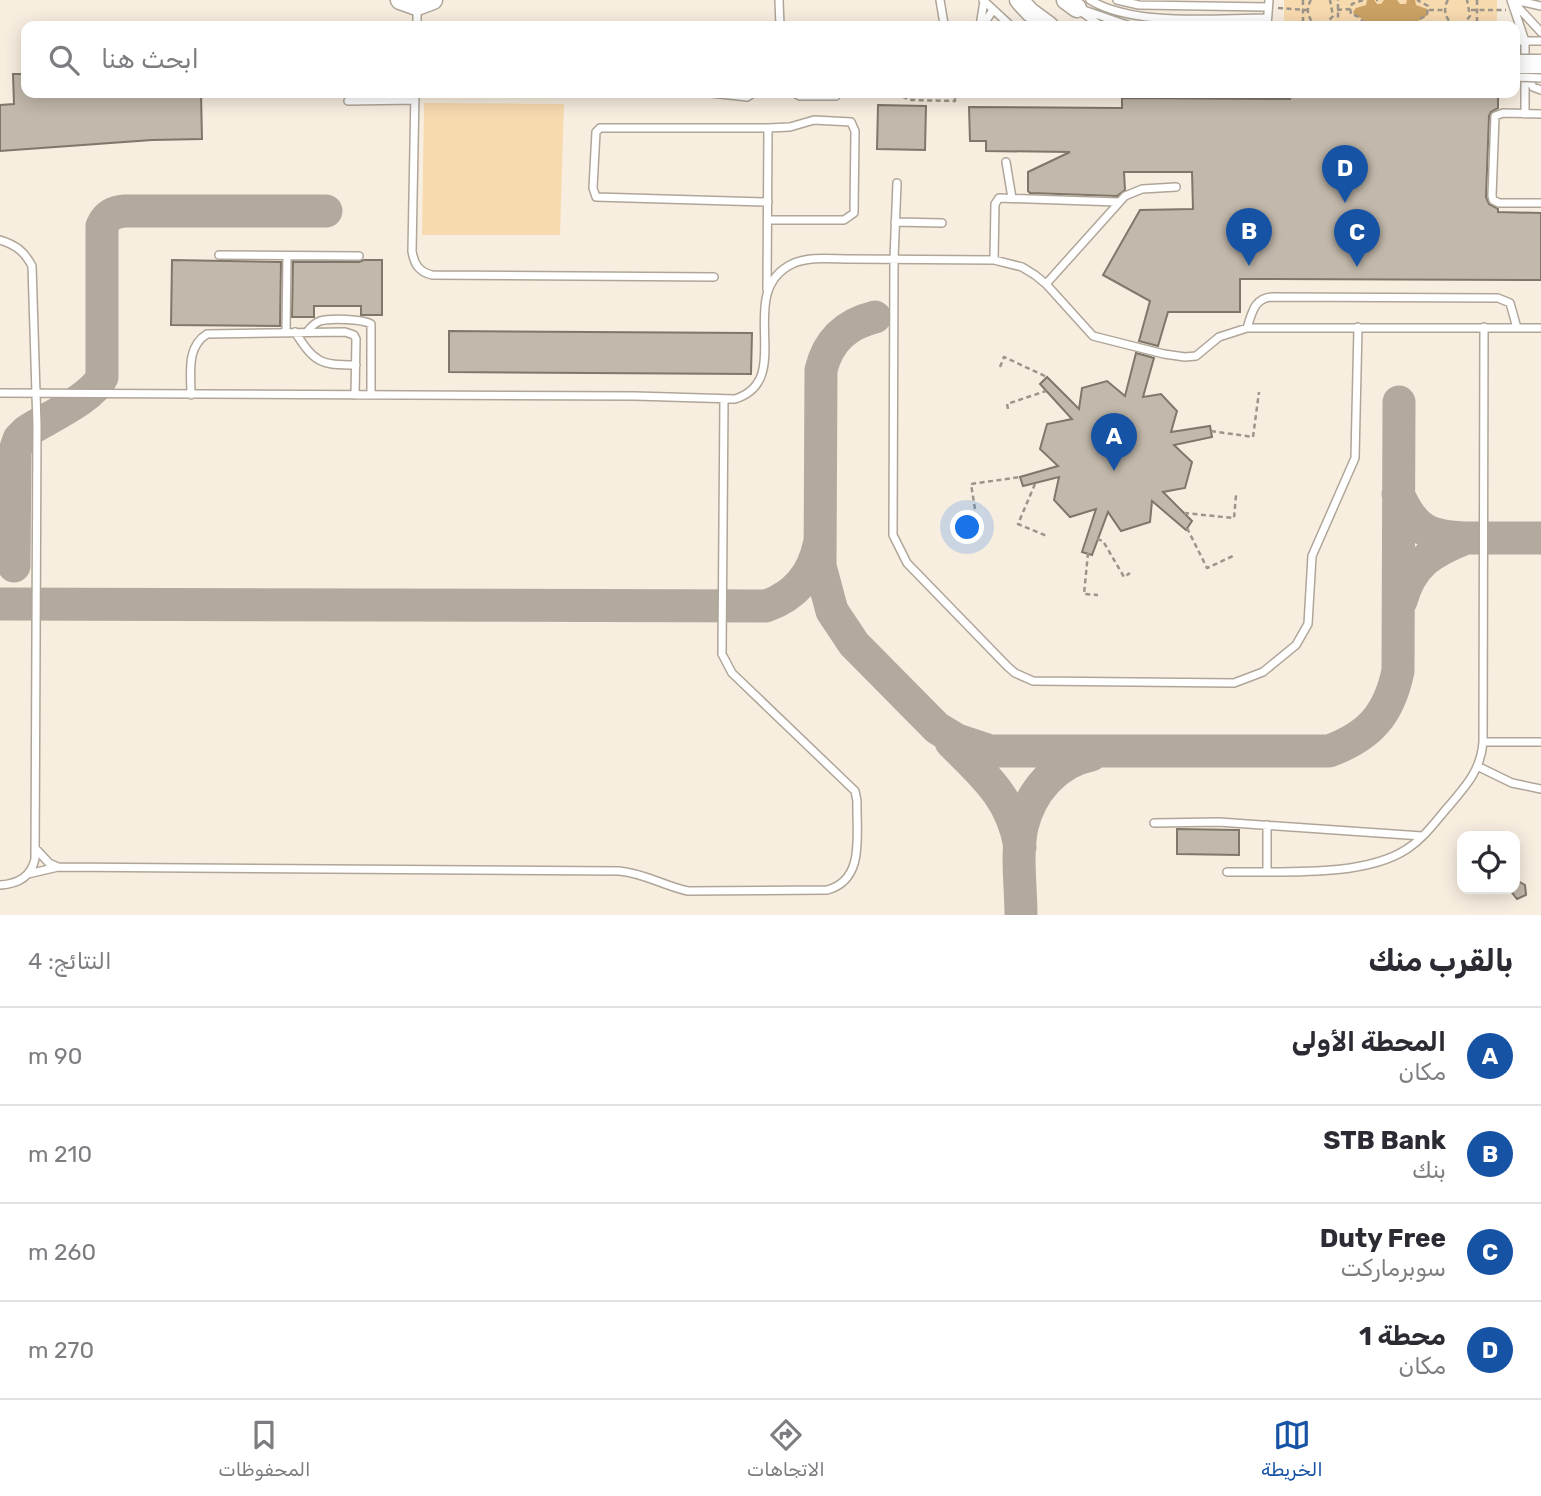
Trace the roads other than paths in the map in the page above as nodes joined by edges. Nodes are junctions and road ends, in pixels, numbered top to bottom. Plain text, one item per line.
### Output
1 (781, 0) edge
2 (940, 0) edge
3 (1009, 0) edge
4 (1117, 0) edge
5 (1512, 0) edge
6 (983, 1) edge
7 (417, 2) edge
8 (1085, 2) edge
9 (1268, 4) edge
10 (1025, 6) edge
11 (1541, 6) edge
12 (993, 9) junction
13 (417, 21) edge
14 (782, 21) edge
15 (944, 21) edge
16 (981, 21) edge
17 (987, 21) edge
18 (1006, 21) edge
19 (1043, 21) edge
20 (1098, 21) edge
21 (1121, 21) edge
22 (1236, 21) edge
23 (1518, 21) edge
24 (1520, 27) edge
25 (1541, 32) edge
26 (1520, 41) edge
27 (1525, 41) junction
28 (1541, 41) edge
29 (1527, 67) edge
30 (1541, 72) edge
31 (1520, 74) edge
32 (1520, 76) edge
33 (1541, 78) edge
34 (1541, 90) edge
35 (398, 98) edge
36 (415, 98) edge
37 (348, 101) dead end
38 (1525, 114) junction
39 (1541, 114) edge
40 (768, 128) junction
41 (1006, 162) dead end
42 (897, 183) dead end
43 (1176, 187) dead end
44 (1012, 198) junction
45 (768, 202) junction
46 (1118, 202) junction
47 (1541, 203) edge
48 (768, 220) junction
49 (895, 222) junction
50 (943, 223) dead end
51 (0, 240) edge
52 (219, 255) dead end
53 (287, 256) junction
54 (359, 256) dead end
55 (894, 259) junction
56 (994, 260) junction
57 (714, 277) dead end
58 (1046, 284) junction
59 (767, 291) junction
60 (1357, 327) junction
61 (1484, 327) junction
62 (1247, 328) junction
63 (1517, 328) junction
64 (1541, 328) edge
65 (291, 332) junction
66 (307, 332) junction
67 (356, 365) junction
68 (0, 393) edge
69 (36, 394) junction
70 (191, 394) junction
71 (355, 395) junction
72 (371, 395) junction
73 (724, 398) junction
74 (1483, 742) junction
75 (1541, 742) edge
76 (1479, 767) junction
77 (1541, 789) edge
78 (1154, 822) dead end
79 (1267, 825) junction
80 (1423, 836) junction
81 (35, 848) junction
82 (58, 867) junction
83 (1267, 871) junction
84 (1227, 872) dead end
85 (28, 874) junction
86 (0, 885) edge

1 - 14 lane
2 - 15 lane
3 - 10 street
4 - 9 lane
5 - 11 lane
5 - 23 lane
5 - 25 lane
6 - 12 lane
6 - 16 lane
7 - 13 lane
8 - 20 lane
8 - 21 lane
8 - 22 lane
10 - 19 street
12 - 17 lane
12 - 18 lane
24 - 27 lane
26 - 27 lane
27 - 28 lane
27 - 29 lane
29 - 34 lane
29 - 38 lane
30 - 31 lane
32 - 33 lane, bridge
35 - 37 lane
36 - 57 lane
38 - 39 lane
38 - 47 lane
40 - 45 lane
40 - 45 lane
40 - 48 lane
41 - 44 lane
42 - 49 lane
43 - 46 lane
44 - 46 lane
44 - 56 lane
45 - 48 lane
46 - 58 lane
48 - 59 lane
49 - 50 lane
49 - 55 lane
51 - 69 lane
52 - 53 lane
53 - 54 lane
53 - 65 lane
55 - 56 lane
55 - 59 lane
55 - 60 lane
56 - 58 lane
58 - 62 lane
59 - 73 lane
60 - 61 lane
60 - 62 lane
61 - 63 lane
61 - 74 lane
62 - 63 lane
63 - 64 lane
65 - 66 lane
65 - 67 lane
65 - 70 lane
66 - 67 lane
66 - 72 lane
67 - 71 lane
68 - 69 lane
69 - 70 lane
69 - 81 lane
70 - 71 lane
71 - 72 lane
72 - 73 lane
73 - 82 lane
74 - 75 lane
74 - 76 lane
76 - 77 lane
76 - 80 lane
78 - 79 lane
79 - 80 lane
79 - 83 lane
80 - 83 lane
81 - 82 lane
81 - 85 lane
82 - 85 lane
83 - 84 lane
85 - 86 lane

